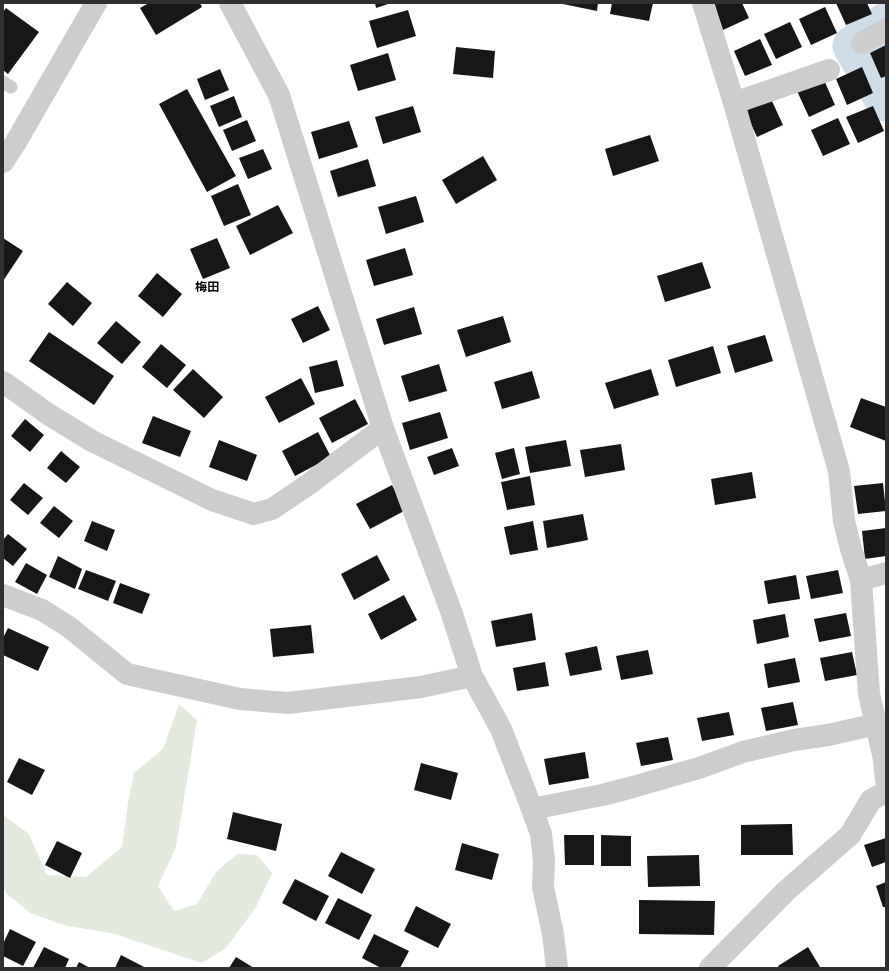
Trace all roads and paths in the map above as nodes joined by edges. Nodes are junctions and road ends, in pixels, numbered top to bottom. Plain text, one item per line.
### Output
1 (96, 3) edge
2 (230, 3) edge
3 (703, 3) edge
4 (886, 29) edge
5 (862, 43) dead end
6 (829, 70) dead end
7 (734, 103) junction
8 (3, 162) edge
9 (3, 382) edge
10 (382, 428) junction
11 (886, 573) edge
12 (861, 580) junction
13 (3, 595) edge
14 (472, 676) junction
15 (877, 724) junction
16 (886, 780) edge
17 (886, 792) edge
18 (532, 808) junction
19 (557, 968) edge
20 (710, 968) edge

1 - 8 street
2 - 10 street
3 - 7 street
4 - 5 street
6 - 7 street
7 - 12 street
9 - 10 street
10 - 14 street
11 - 12 street
12 - 15 street
13 - 14 street
14 - 18 street
15 - 16 street
15 - 18 street
17 - 20 street
18 - 19 street

